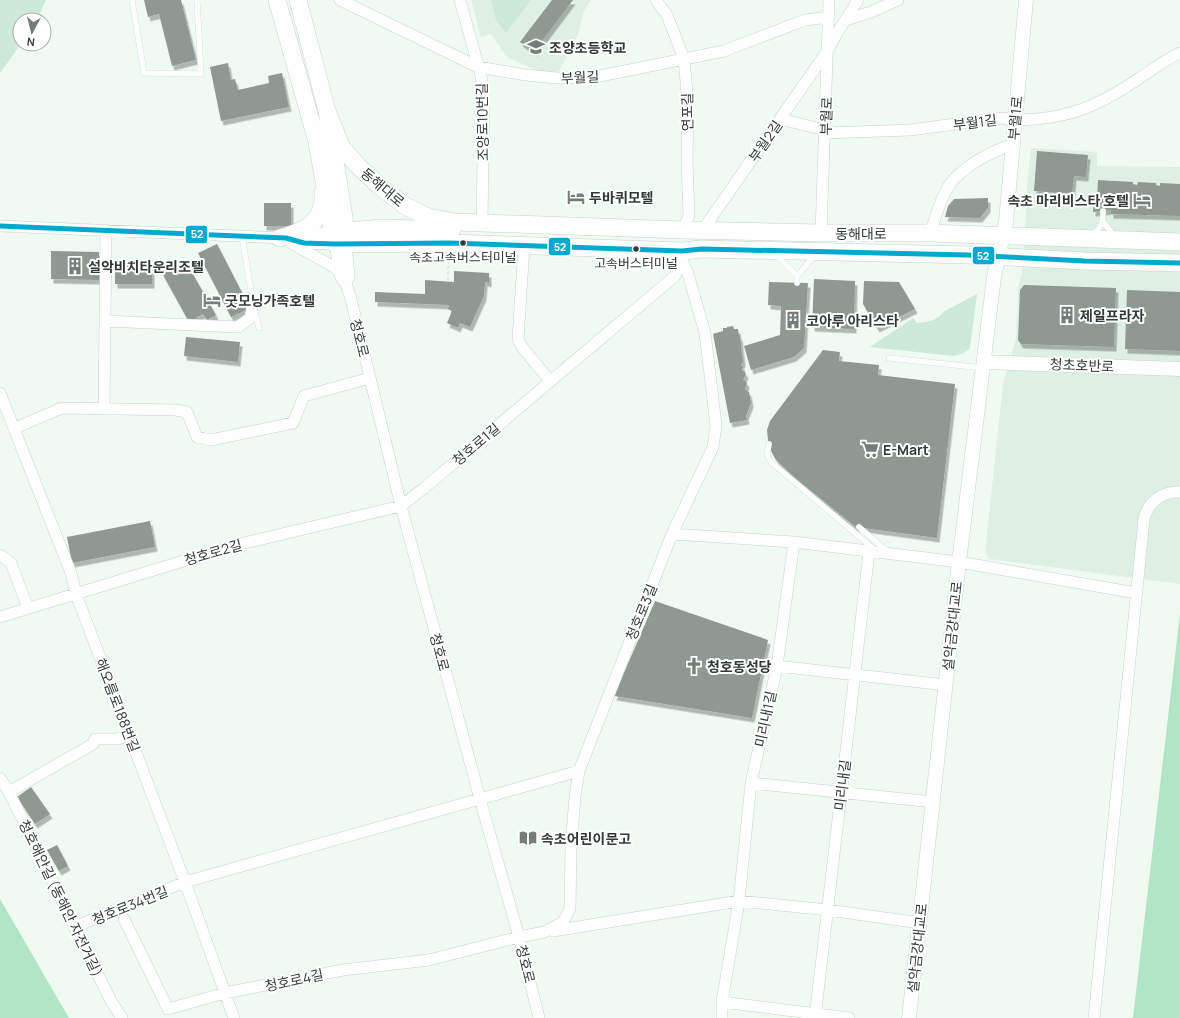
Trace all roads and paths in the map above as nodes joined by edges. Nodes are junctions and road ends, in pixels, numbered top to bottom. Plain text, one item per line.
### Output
1 (132, 0) edge
2 (196, 0) edge
3 (277, 0) edge
4 (298, 0) edge
5 (340, 0) edge
6 (460, 0) edge
7 (656, 0) edge
8 (829, 0) edge
9 (858, 0) edge
10 (898, 0) edge
11 (1026, 0) edge
12 (829, 18) junction
13 (846, 20) junction
14 (828, 50) junction
15 (1180, 53) edge
16 (684, 59) junction
17 (478, 67) junction
18 (327, 111) junction
19 (780, 119) junction
20 (1015, 120) junction
21 (825, 131) junction
22 (1013, 144) junction
23 (324, 179) junction
24 (1180, 180) edge
25 (1110, 181) dead end
26 (1103, 211) dead end
27 (482, 222) junction
28 (1103, 222) junction
29 (542, 225) junction
30 (0, 226) edge
31 (106, 230) junction
32 (683, 230) junction
33 (702, 231) junction
34 (821, 233) junction
35 (930, 233) junction
36 (242, 236) junction
37 (1004, 236) junction
38 (340, 238) junction
39 (287, 239) junction
40 (1087, 239) junction
41 (1120, 240) junction
42 (1180, 242) edge
43 (524, 246) junction
44 (772, 251) junction
45 (818, 252) junction
46 (682, 256) junction
47 (999, 257) junction
48 (448, 261) dead end
49 (1180, 263) edge
50 (340, 273) junction
51 (797, 276) junction
52 (448, 281) dead end
53 (797, 283) dead end
54 (346, 284) junction
55 (253, 304) junction
56 (105, 321) junction
57 (259, 328) dead end
58 (889, 358) dead end
59 (983, 365) junction
60 (1180, 369) edge
61 (370, 378) junction
62 (550, 381) junction
63 (0, 393) edge
64 (104, 409) junction
65 (15, 428) junction
66 (769, 444) dead end
67 (1180, 492) edge
68 (401, 506) junction
69 (859, 527) dead end
70 (672, 534) junction
71 (794, 542) junction
72 (874, 552) junction
73 (890, 554) junction
74 (0, 555) edge
75 (959, 562) junction
76 (1136, 593) junction
77 (76, 594) junction
78 (28, 608) junction
79 (0, 617) edge
80 (777, 666) junction
81 (855, 675) junction
82 (946, 685) junction
83 (129, 735) junction
84 (579, 771) junction
85 (0, 778) edge
86 (751, 783) junction
87 (8, 792) junction
88 (841, 792) junction
89 (480, 799) junction
90 (933, 802) junction
91 (185, 882) junction
92 (739, 901) junction
93 (828, 910) junction
94 (124, 919) dead end
95 (920, 923) junction
96 (74, 927) junction
97 (544, 932) junction
98 (520, 937) junction
99 (225, 993) junction
100 (722, 1002) junction
101 (815, 1016) edge
102 (122, 1018) edge
103 (234, 1018) edge
104 (539, 1018) edge
105 (722, 1018) edge
106 (849, 1018) edge
107 (909, 1018) edge
108 (1094, 1018) edge

1 - 2 lane
3 - 23 main road
4 - 18 main road, 동해대로
5 - 17 street, 부월길
6 - 17 street, 조양로10번길
7 - 16 street, 연포길
8 - 12 street, 부월로
9 - 13 street, 부월2길
10 - 13 street
11 - 20 street, 부월1로
12 - 14 street, 부월로
12 - 16 street, 부월길
13 - 14 street, 부월2길
14 - 19 street, 부월2길
14 - 21 street, 부월로
15 - 20 street, 부월1길
16 - 17 street, 부월길
16 - 32 street, 연포길
17 - 27 street, 조양로10번길
18 - 27 main road, 동해대로
18 - 38 main road, 동해대로
19 - 21 street, 부월1길
19 - 33 street, 부월2길
20 - 21 street, 부월1길
20 - 22 street, 부월1로
21 - 34 street, 부월로
22 - 35 street, 부월1길
22 - 37 street, 부월1로
23 - 38 main road
23 - 39 main road
24 - 25 path
26 - 28 lane
27 - 29 main road, 동해대로
28 - 40 lane
28 - 41 lane
29 - 32 main road, 동해대로
29 - 38 main road, 동해대로
30 - 31 street
31 - 36 street
31 - 56 street
32 - 33 main road, 동해대로
32 - 46 main road
33 - 34 main road, 동해대로
34 - 35 main road, 동해대로
35 - 37 main road, 동해대로
36 - 39 street
36 - 55 lane
37 - 40 main road, 동해대로
37 - 47 street, 설악금강대교로
38 - 39 street
38 - 43 main road, 동해대로
38 - 50 street, 청호로
38 - 54 street, 청호로
39 - 50 street
40 - 41 main road, 동해대로
41 - 42 main road, 동해대로
43 - 46 main road, 동해대로
43 - 62 street
44 - 45 main road, 동해대로
44 - 46 main road, 동해대로
44 - 51 lane
45 - 47 main road, 동해대로
45 - 51 lane
46 - 62 street, 청호로1길
46 - 70 street, 청호로3길
47 - 49 main road, 동해대로
47 - 59 street, 설악금강대교로
48 - 52 path
50 - 54 street, 청호로
51 - 53 lane
54 - 61 street, 청호로
55 - 56 street
55 - 57 lane
56 - 64 street
58 - 59 lane
59 - 60 street, 청초호반로
59 - 75 street, 설악금강대교로
61 - 64 street
61 - 68 street, 청호로
62 - 68 street, 청호로1길
63 - 65 street, 해오름로188번길
64 - 65 street
65 - 77 street, 해오름로188번길
66 - 72 lane
67 - 76 street
68 - 77 street, 청호로2길
68 - 89 street, 청호로
69 - 73 lane
70 - 71 street
70 - 84 street, 청호로3길
71 - 72 street
71 - 80 street, 미리내1길
72 - 73 street
72 - 81 street, 미리내길
73 - 75 street
74 - 78 street
75 - 76 street
75 - 82 street, 설악금강대교로
76 - 108 street
77 - 78 street, 청호로2길
77 - 83 street, 해오름로188번길
78 - 79 street, 청호로2길
80 - 81 street
80 - 86 street, 미리내1길
81 - 82 street
81 - 88 street, 미리내길
82 - 90 street, 설악금강대교로
83 - 87 street
83 - 91 street, 해오름로188번길
84 - 89 street, 청호로34번길
84 - 97 street, 청호로3길
85 - 87 street, 청호해안길 (동해안 자전거길)
86 - 88 street
86 - 92 street, 미리내1길
87 - 96 street, 청호해안길 (동해안 자전거길)
88 - 90 street
88 - 93 street, 미리내길
89 - 91 street, 청호로34번길
89 - 98 street, 청호로
90 - 95 street, 설악금강대교로
91 - 96 street, 청호로34번길
91 - 99 street, 해오름로188번길
92 - 93 street
92 - 97 street
92 - 100 street, 미리내1길
93 - 95 street
93 - 101 street, 미리내길
94 - 99 street, 청호로4길
95 - 107 street, 설악금강대교로
96 - 102 street, 청호해안길 (동해안 자전거길)
97 - 98 street, 청호로3길
98 - 99 street, 청호로4길
98 - 104 street, 청호로
99 - 103 street, 해오름로188번길
100 - 101 street
100 - 105 street, 미리내1길
101 - 106 street

